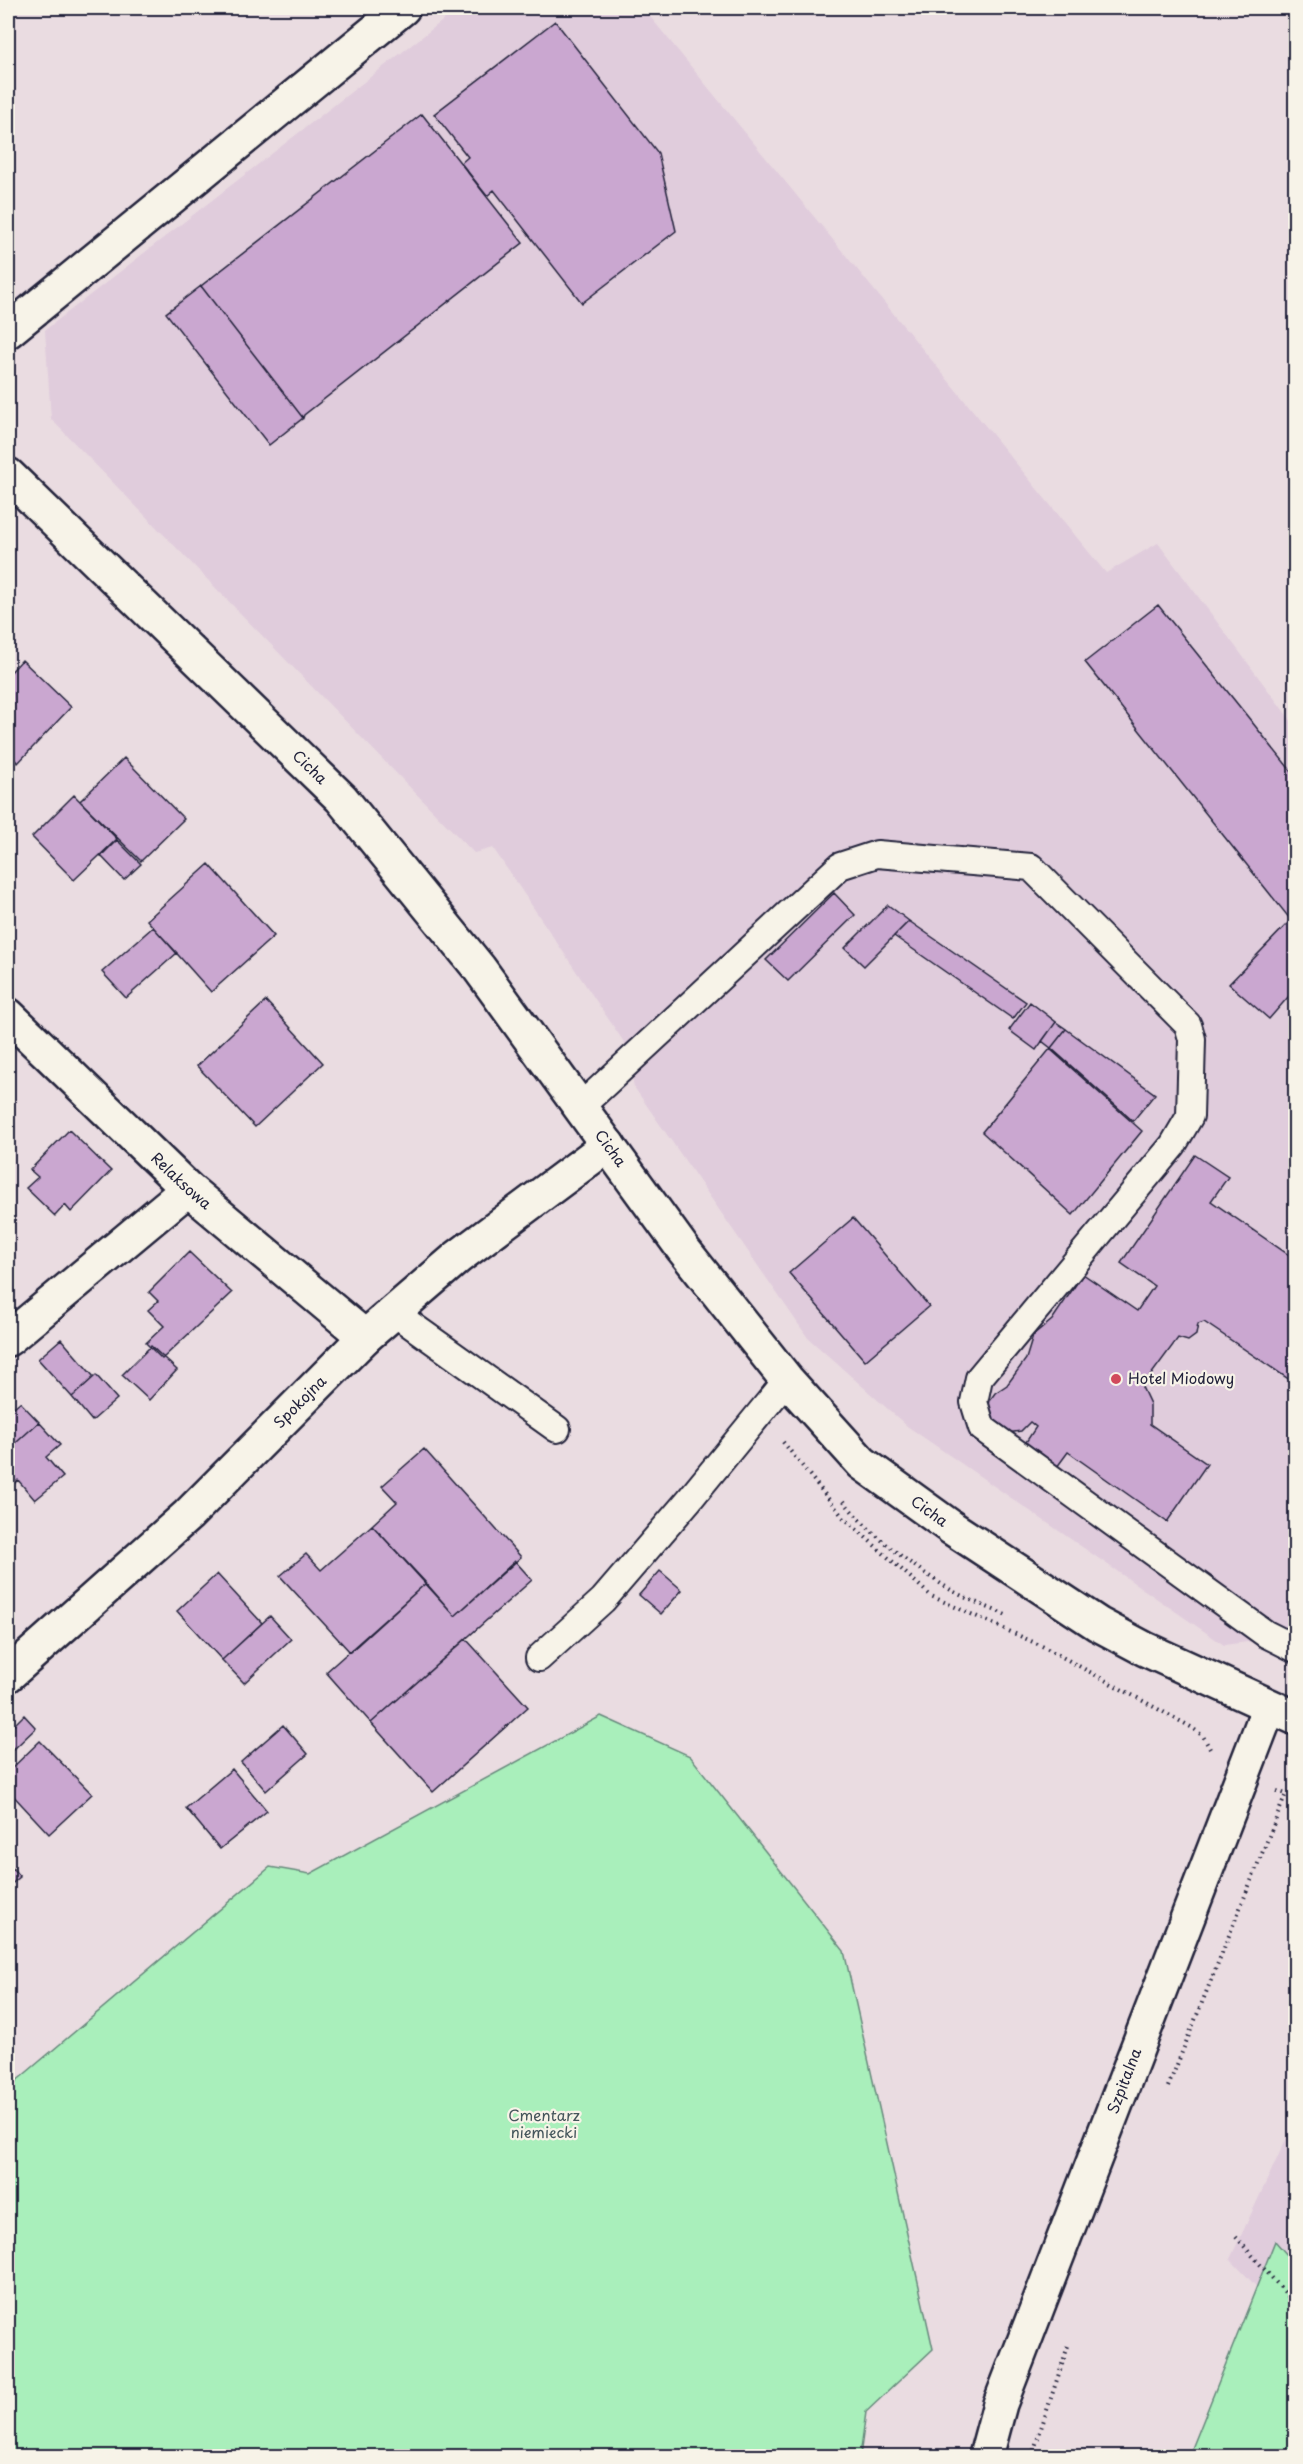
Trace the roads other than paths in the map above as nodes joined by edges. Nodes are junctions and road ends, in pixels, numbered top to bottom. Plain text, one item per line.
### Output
1 (403, 8) edge
2 (8, 331) edge
3 (8, 475) edge
4 (8, 1015) edge
5 (580, 1107) junction
6 (608, 1145) junction
7 (188, 1189) junction
8 (393, 1312) junction
9 (364, 1337) junction
10 (8, 1339) edge
11 (787, 1380) junction
12 (557, 1429) dead end
13 (1296, 1649) edge
14 (539, 1658) dead end
15 (8, 1675) edge
16 (1282, 1712) edge
17 (986, 2457) edge

1 - 2 street
3 - 5 street, Cicha
4 - 7 street, Relaksowa
5 - 6 street, Cicha
5 - 13 lane
6 - 8 street, Spokojna
6 - 11 street, Cicha
7 - 9 street, Relaksowa
7 - 10 street
8 - 9 street, Spokojna
8 - 12 lane
9 - 15 street, Spokojna
11 - 14 lane
11 - 16 street, Cicha
16 - 17 street, Szpitalna

